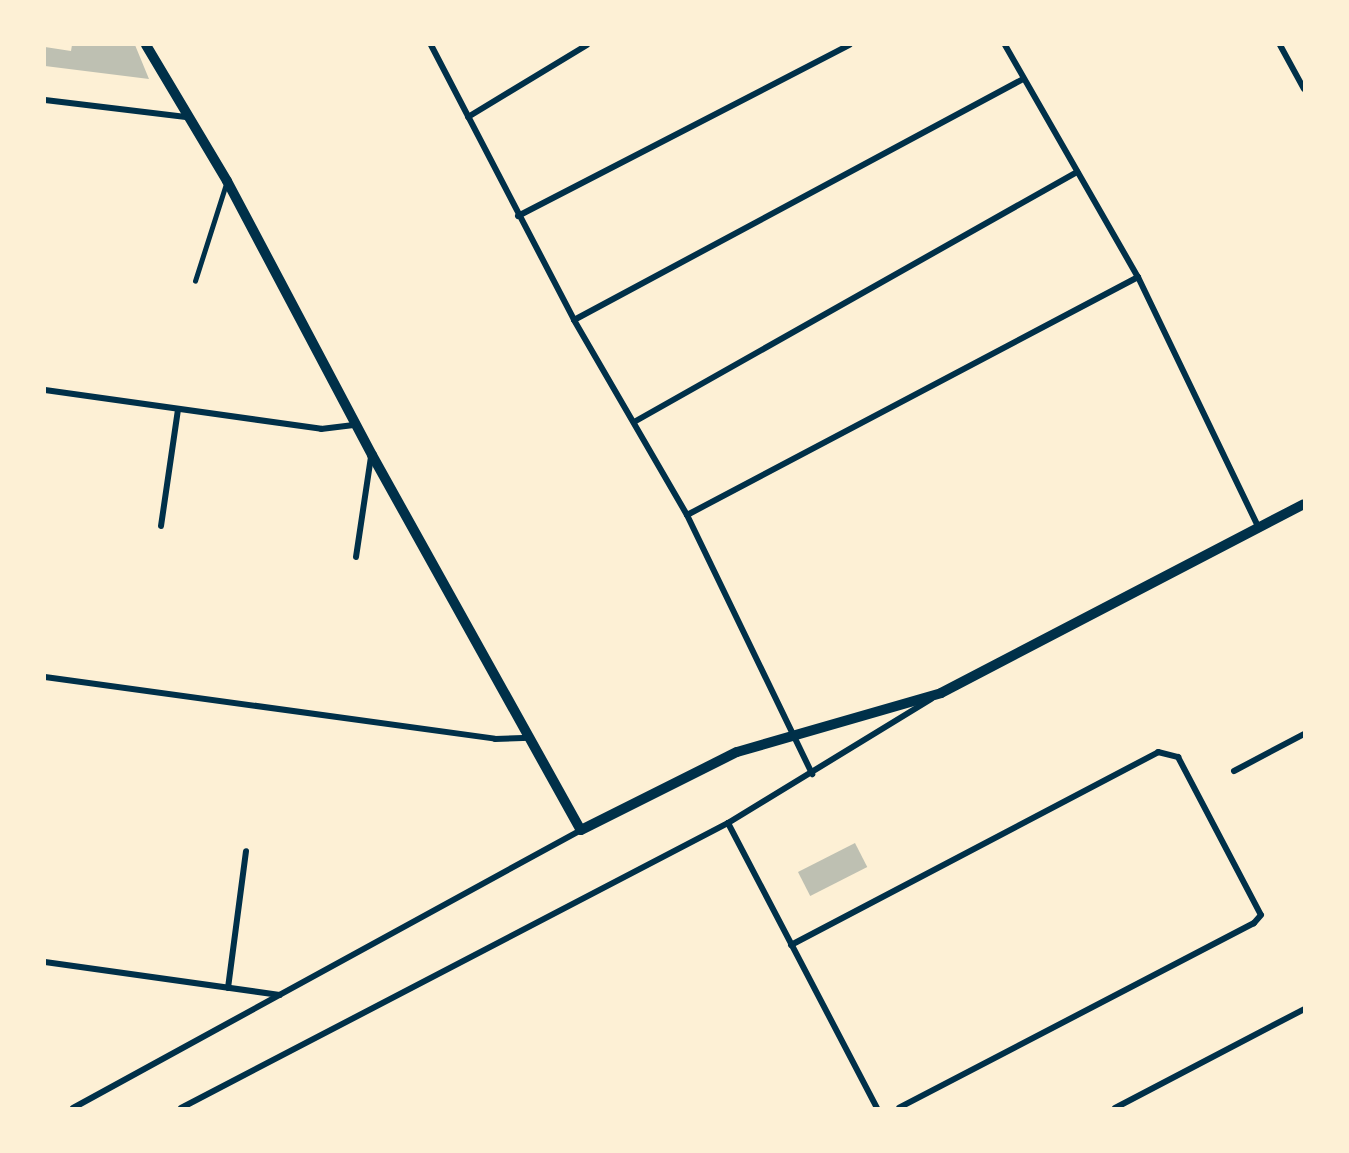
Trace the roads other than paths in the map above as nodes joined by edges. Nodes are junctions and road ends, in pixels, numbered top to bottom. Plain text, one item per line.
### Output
1 (146, 45) edge
2 (431, 45) edge
3 (587, 45) edge
4 (850, 45) edge
5 (1005, 45) edge
6 (1280, 45) edge
7 (1023, 79) junction
8 (1304, 89) edge
9 (45, 100) edge
10 (186, 117) junction
11 (468, 117) junction
12 (1077, 172) junction
13 (226, 181) junction
14 (518, 216) junction
15 (1138, 277) junction
16 (195, 281) dead end
17 (574, 320) junction
18 (45, 390) edge
19 (178, 409) junction
20 (634, 422) junction
21 (357, 425) junction
22 (372, 455) junction
23 (1304, 504) edge
24 (687, 515) junction
25 (161, 526) dead end
26 (1260, 529) junction
27 (356, 557) dead end
28 (45, 677) edge
29 (941, 693) junction
30 (790, 734) junction
31 (1304, 734) edge
32 (531, 738) junction
33 (1234, 771) dead end
34 (812, 774) junction
35 (728, 823) junction
36 (581, 830) junction
37 (246, 851) dead end
38 (791, 945) junction
39 (45, 962) edge
40 (228, 988) junction
41 (281, 995) junction
42 (1304, 1010) edge
43 (73, 1108) edge
44 (181, 1108) edge
45 (877, 1108) edge
46 (899, 1108) edge
47 (1114, 1108) edge

1 - 10 street
2 - 11 street
3 - 11 street
4 - 14 street
5 - 7 street
6 - 8 street
7 - 12 street
7 - 17 street
9 - 10 street
10 - 13 street
11 - 14 street
12 - 15 street
12 - 20 street
13 - 16 lane
13 - 21 street
14 - 17 street
15 - 24 street
15 - 26 street
17 - 20 street
18 - 19 street
19 - 21 street
19 - 25 street
20 - 24 street
21 - 22 street
22 - 27 street
22 - 32 street
23 - 26 street
24 - 30 street
26 - 29 street
28 - 32 street
29 - 30 street
29 - 34 street
30 - 34 street
30 - 36 street
31 - 33 street
32 - 36 street
34 - 35 street
35 - 38 street
35 - 44 street
36 - 41 street
37 - 40 street
38 - 45 street
38 - 46 street
39 - 40 street
40 - 41 street
41 - 43 street
42 - 47 street

